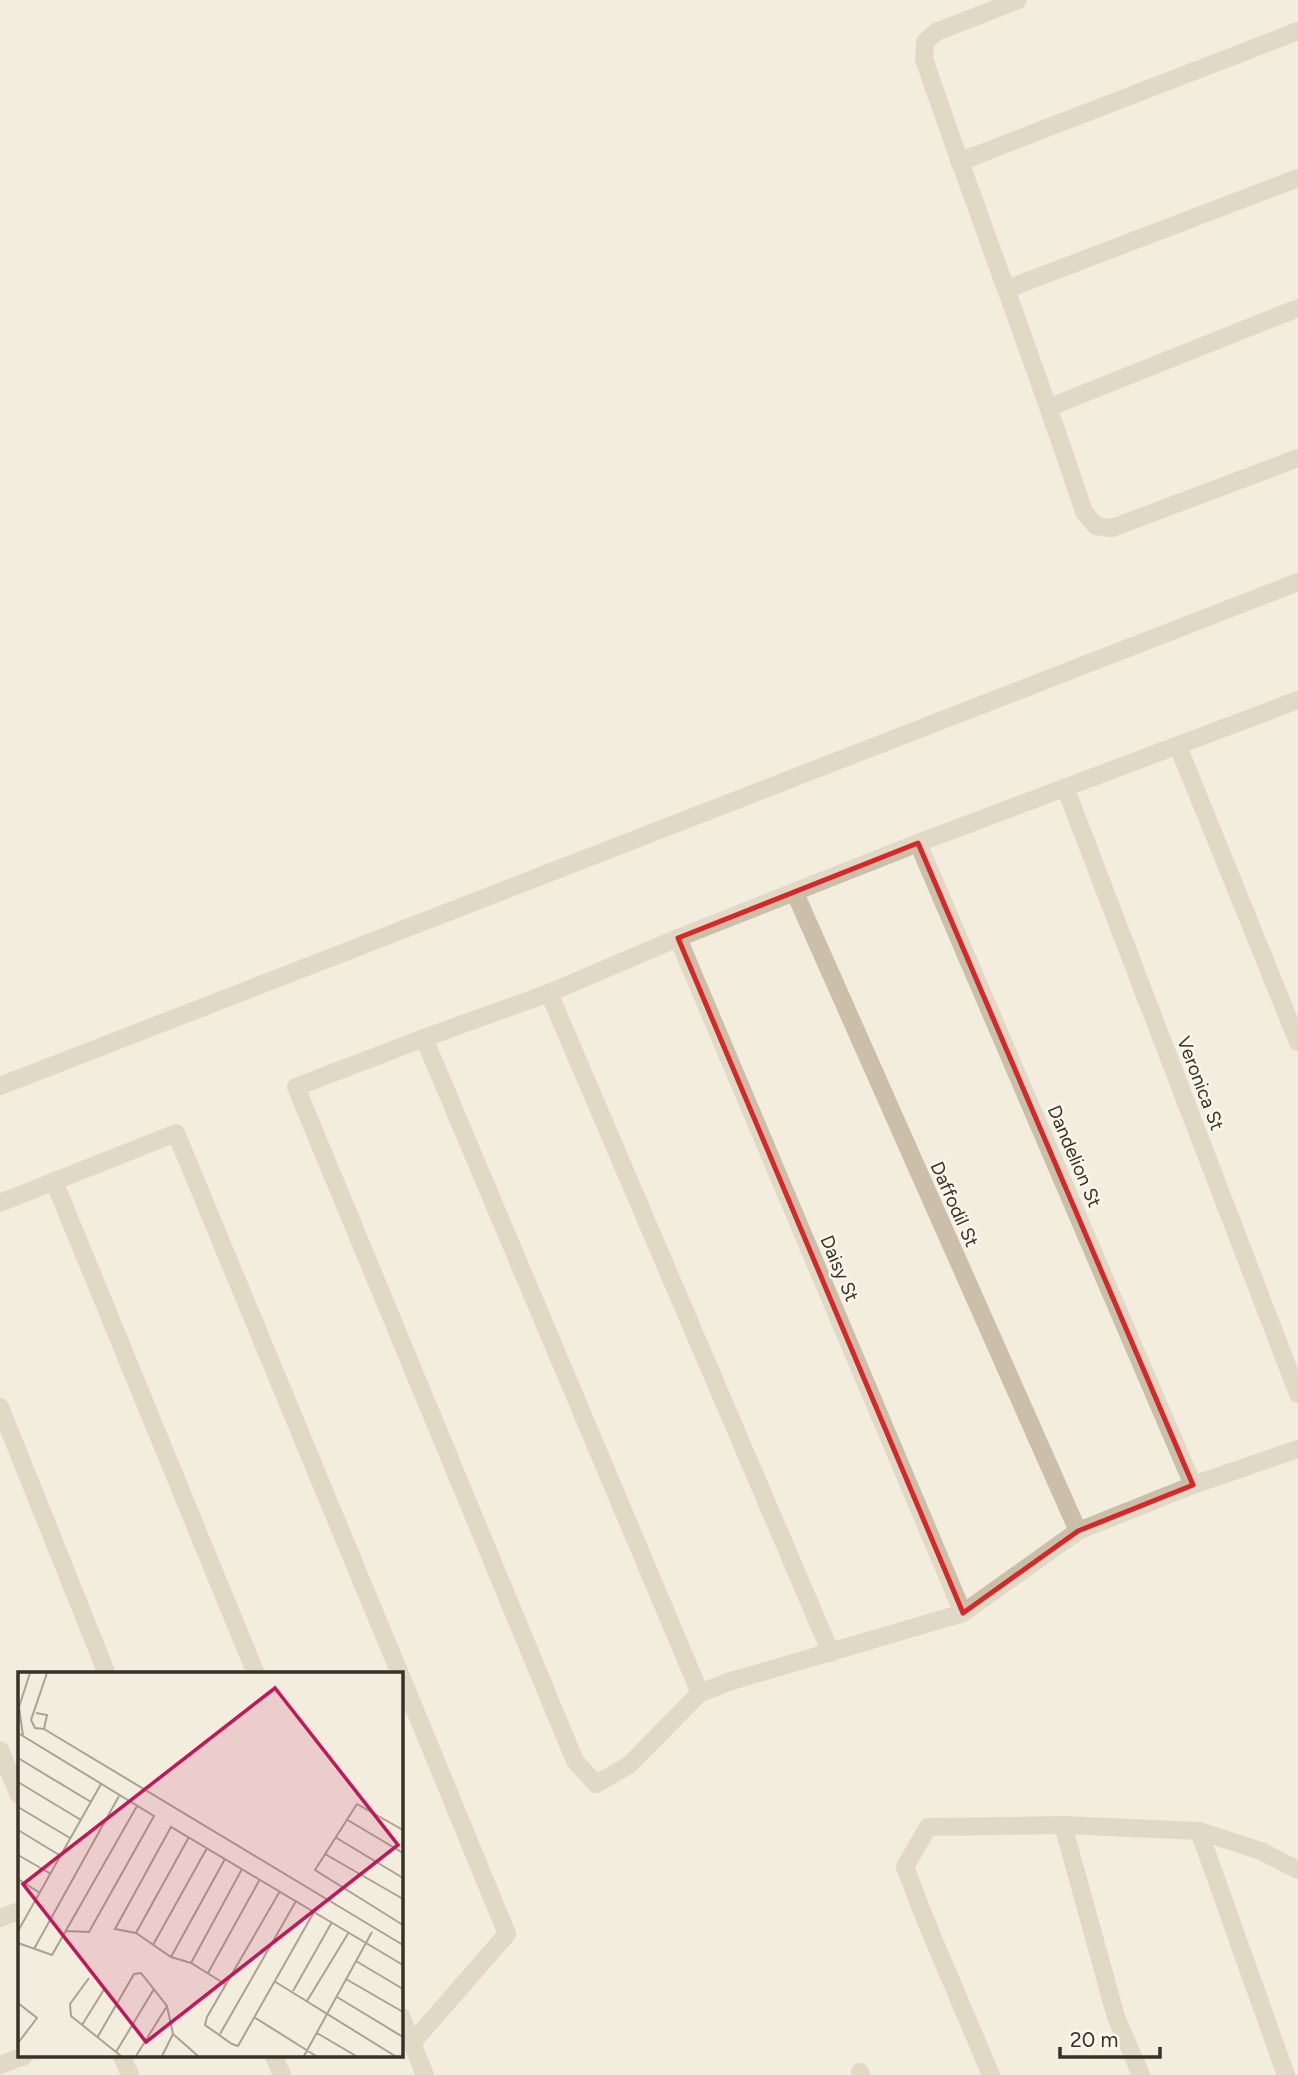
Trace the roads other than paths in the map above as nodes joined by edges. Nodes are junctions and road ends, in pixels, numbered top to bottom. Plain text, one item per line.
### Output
1 (1018, 0) edge
2 (1298, 31) edge
3 (959, 162) junction
4 (1298, 178) edge
5 (1007, 289) junction
6 (1298, 308) edge
7 (1050, 407) junction
8 (1298, 458) edge
9 (1298, 582) edge
10 (1298, 700) edge
11 (1178, 746) junction
12 (1066, 787) junction
13 (918, 843) junction
14 (795, 893) junction
15 (678, 938) junction
16 (549, 993) junction
17 (424, 1038) junction
18 (1298, 1042) edge
19 (0, 1086) edge
20 (54, 1181) junction
21 (0, 1203) edge
22 (1298, 1394) edge
23 (0, 1407) edge
24 (1298, 1449) edge
25 (1193, 1485) junction
26 (1077, 1531) junction
27 (963, 1613) junction
28 (831, 1653) junction
29 (106, 1672) edge
30 (255, 1672) edge
31 (399, 1672) edge
32 (402, 1680) edge
33 (700, 1693) junction
34 (0, 1750) edge
35 (4, 1769) edge
36 (18, 1793) edge
37 (1063, 1825) junction
38 (1199, 1831) junction
39 (1298, 1870) edge
40 (18, 1911) edge
41 (0, 1918) edge
42 (402, 2019) edge
43 (412, 2043) junction
44 (19, 2058) edge
45 (123, 2058) edge
46 (275, 2058) edge
47 (0, 2065) edge
48 (130, 2075) edge
49 (282, 2075) edge
50 (425, 2075) edge
51 (991, 2075) edge
52 (1141, 2075) edge
53 (1286, 2075) edge

1 - 3 street
2 - 3 street
3 - 5 street
4 - 5 street
5 - 7 street
6 - 7 street
7 - 8 street
9 - 19 street
10 - 11 street
11 - 12 street
11 - 18 street
12 - 13 street
12 - 22 street, Veronica St
13 - 14 street
13 - 25 street, Dandelion St
14 - 15 street
14 - 26 street, Daffodil St
15 - 16 street
15 - 27 street, Daisy St
16 - 17 street
16 - 28 street
17 - 33 street
17 - 33 street
20 - 21 street
20 - 30 street
20 - 31 street
23 - 29 street
24 - 25 street
25 - 26 street
26 - 27 street
27 - 28 street
28 - 33 street
32 - 43 street
34 - 35 street
35 - 36 street
37 - 38 street
37 - 51 street
37 - 52 street
38 - 39 street
38 - 53 street
40 - 41 street
42 - 43 street
43 - 50 street
44 - 47 street
45 - 48 street
46 - 49 street

